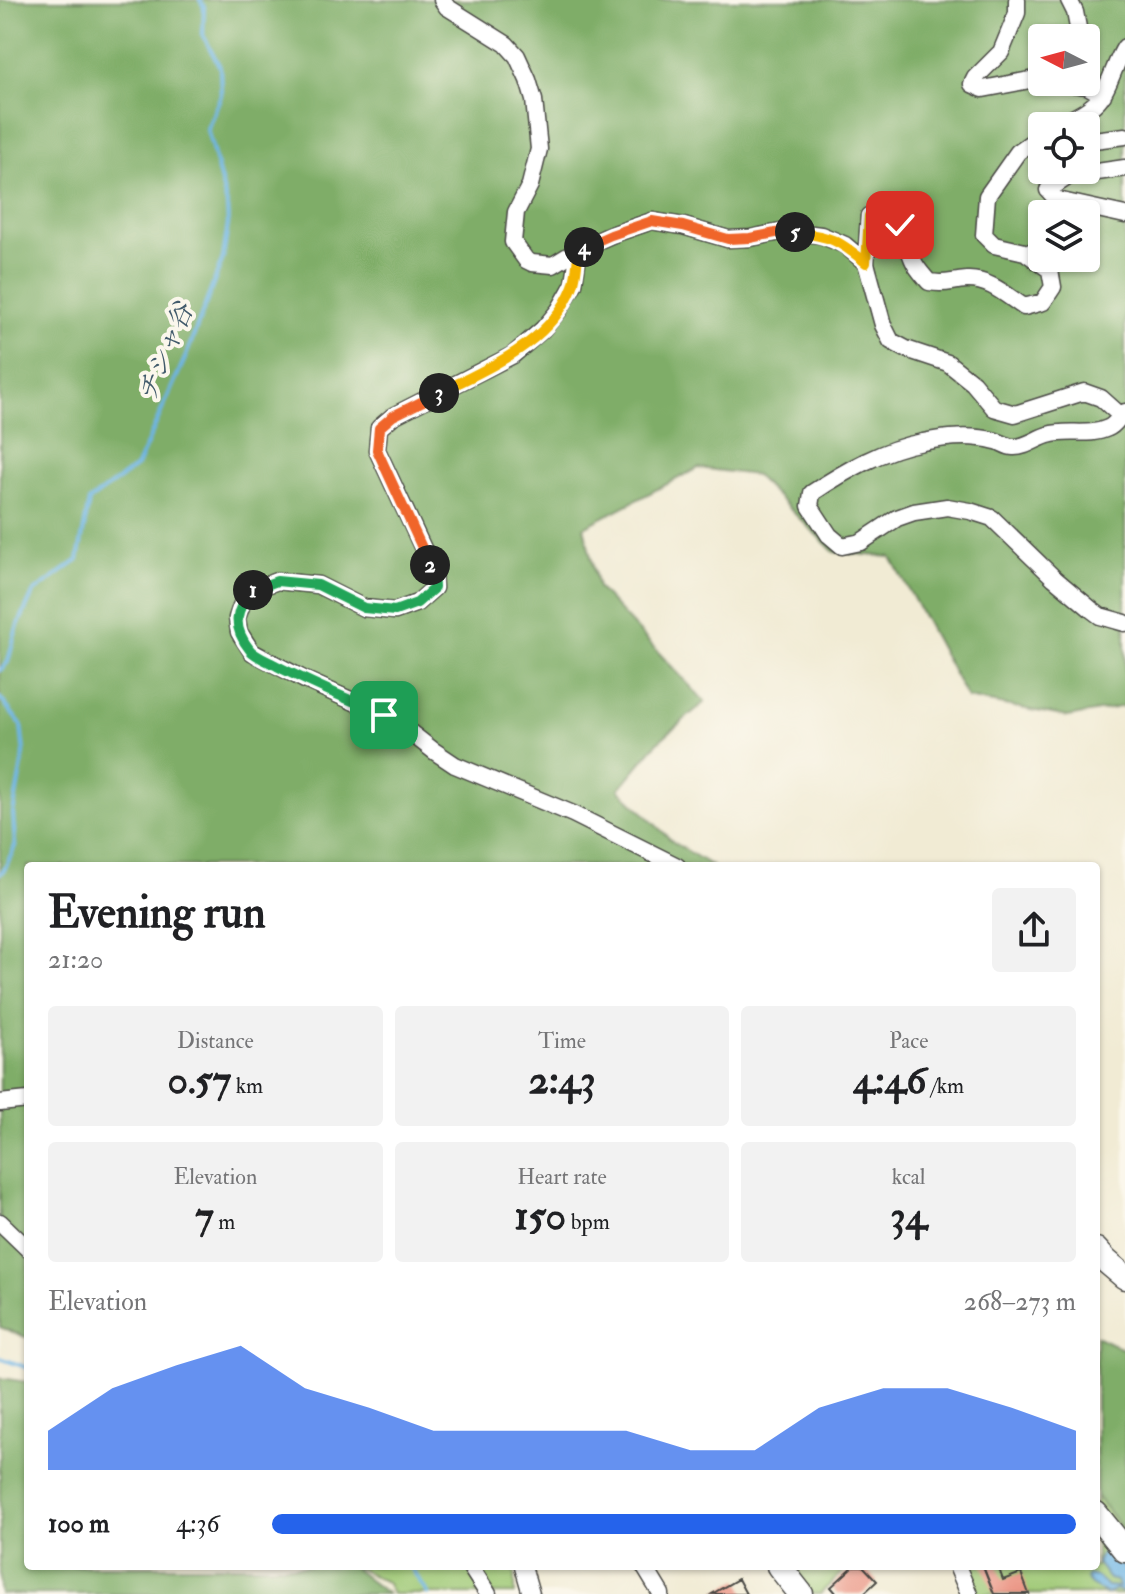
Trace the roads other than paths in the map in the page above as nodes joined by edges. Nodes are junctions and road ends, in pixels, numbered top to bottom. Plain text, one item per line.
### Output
1 (442, 0) edge
2 (1017, 0) edge
3 (1069, 0) edge
4 (1077, 24) edge
5 (1125, 47) edge
6 (1028, 80) edge
7 (1100, 92) edge
8 (1103, 95) junction
9 (1083, 112) edge
10 (1125, 136) edge
11 (1100, 139) edge
12 (1028, 146) edge
13 (1125, 168) edge
14 (1125, 215) edge
15 (579, 249) junction
16 (866, 263) junction
17 (1123, 413) edge
18 (1125, 623) edge
19 (669, 862) edge
20 (24, 1100) edge
21 (0, 1103) edge
22 (0, 1222) edge
23 (24, 1245) edge
24 (1100, 1254) edge
25 (1125, 1277) edge
26 (1100, 1519) edge
27 (1125, 1550) edge
28 (473, 1570) edge
29 (524, 1570) edge
30 (646, 1570) edge
31 (782, 1570) edge
32 (959, 1570) edge
33 (488, 1594) edge
34 (531, 1594) edge
35 (661, 1594) edge
36 (801, 1594) edge
37 (969, 1594) edge

1 - 15 street
2 - 6 street
3 - 4 street
5 - 8 street
7 - 8 street
8 - 9 street
10 - 11 street
12 - 16 street
13 - 14 street
15 - 16 street
15 - 19 street
16 - 17 street
17 - 18 street
20 - 21 street
22 - 23 street
24 - 25 street
26 - 27 street
28 - 33 street
29 - 34 street
30 - 35 street
31 - 36 street
32 - 37 street

